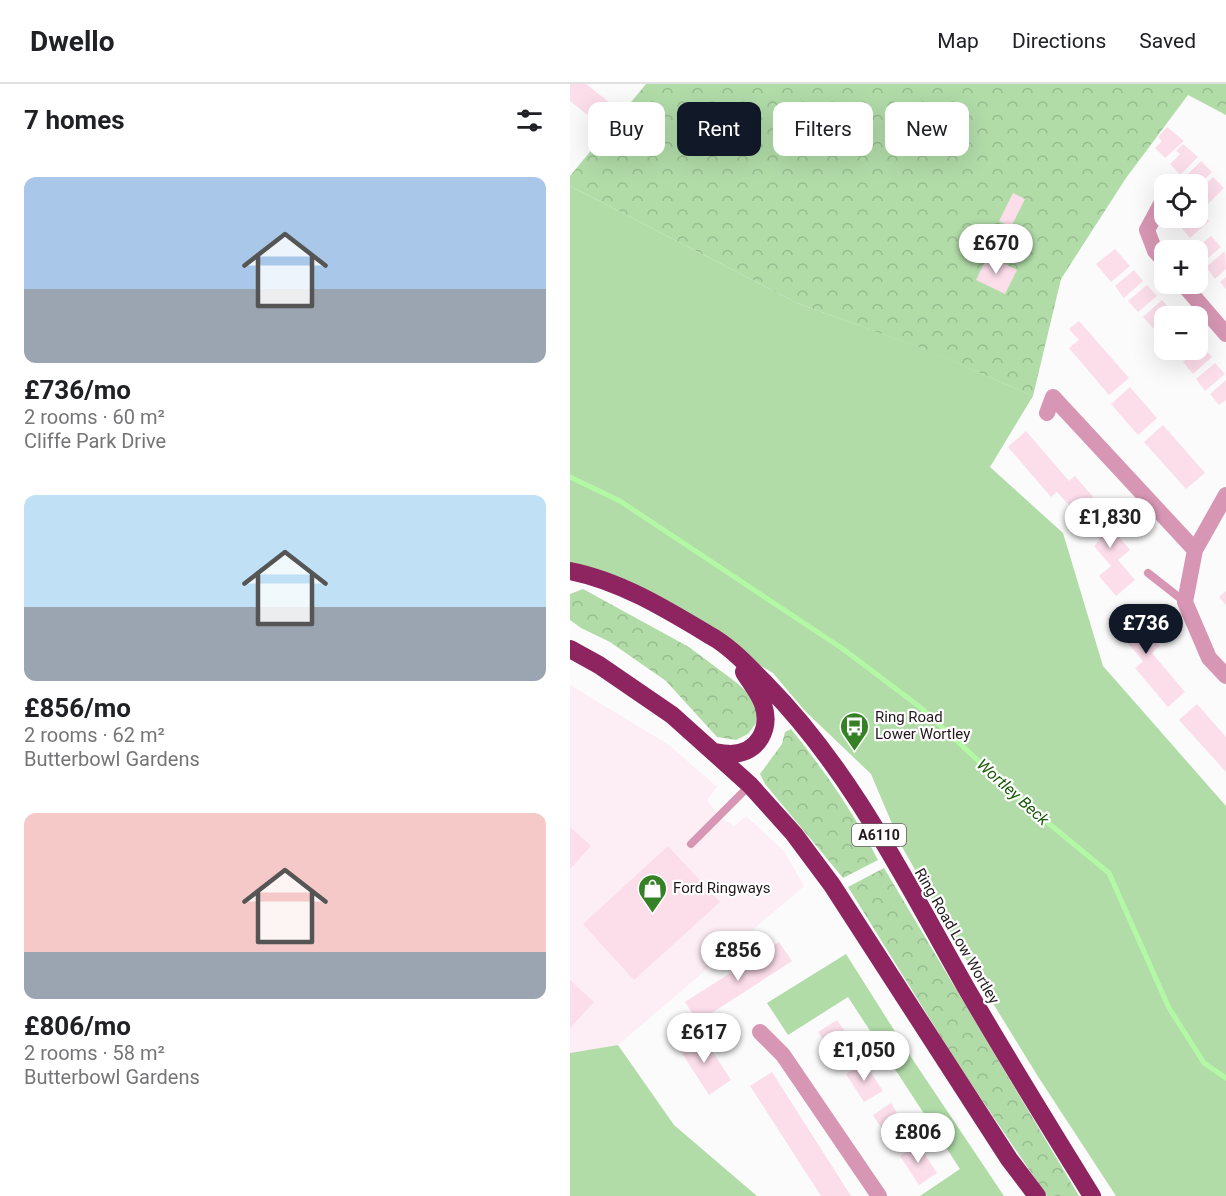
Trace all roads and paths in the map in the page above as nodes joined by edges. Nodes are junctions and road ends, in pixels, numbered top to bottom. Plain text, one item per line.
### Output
1 (1154, 216) edge
2 (1154, 248) edge
3 (1192, 294) edge
4 (1226, 334) edge
5 (1047, 413) dead end
6 (1226, 495) edge
7 (1195, 550) junction
8 (1148, 573) dead end
9 (575, 574) edge
10 (1185, 602) junction
11 (729, 647) junction
12 (570, 649) edge
13 (1226, 676) edge
14 (712, 752) junction
15 (750, 785) junction
16 (691, 844) dead end
17 (760, 1032) dead end
18 (879, 1196) edge
19 (1037, 1196) edge
20 (1092, 1196) edge

1 - 2 street
3 - 4 street
5 - 7 street
6 - 7 street
7 - 10 street
8 - 10 lane
9 - 11 highway, Ring Road Low Wortley / A6110
10 - 13 street
11 - 14 highway
11 - 20 highway, Ring Road Low Wortley / A6110
12 - 14 highway
14 - 15 highway
15 - 16 lane
15 - 19 highway
17 - 18 street

